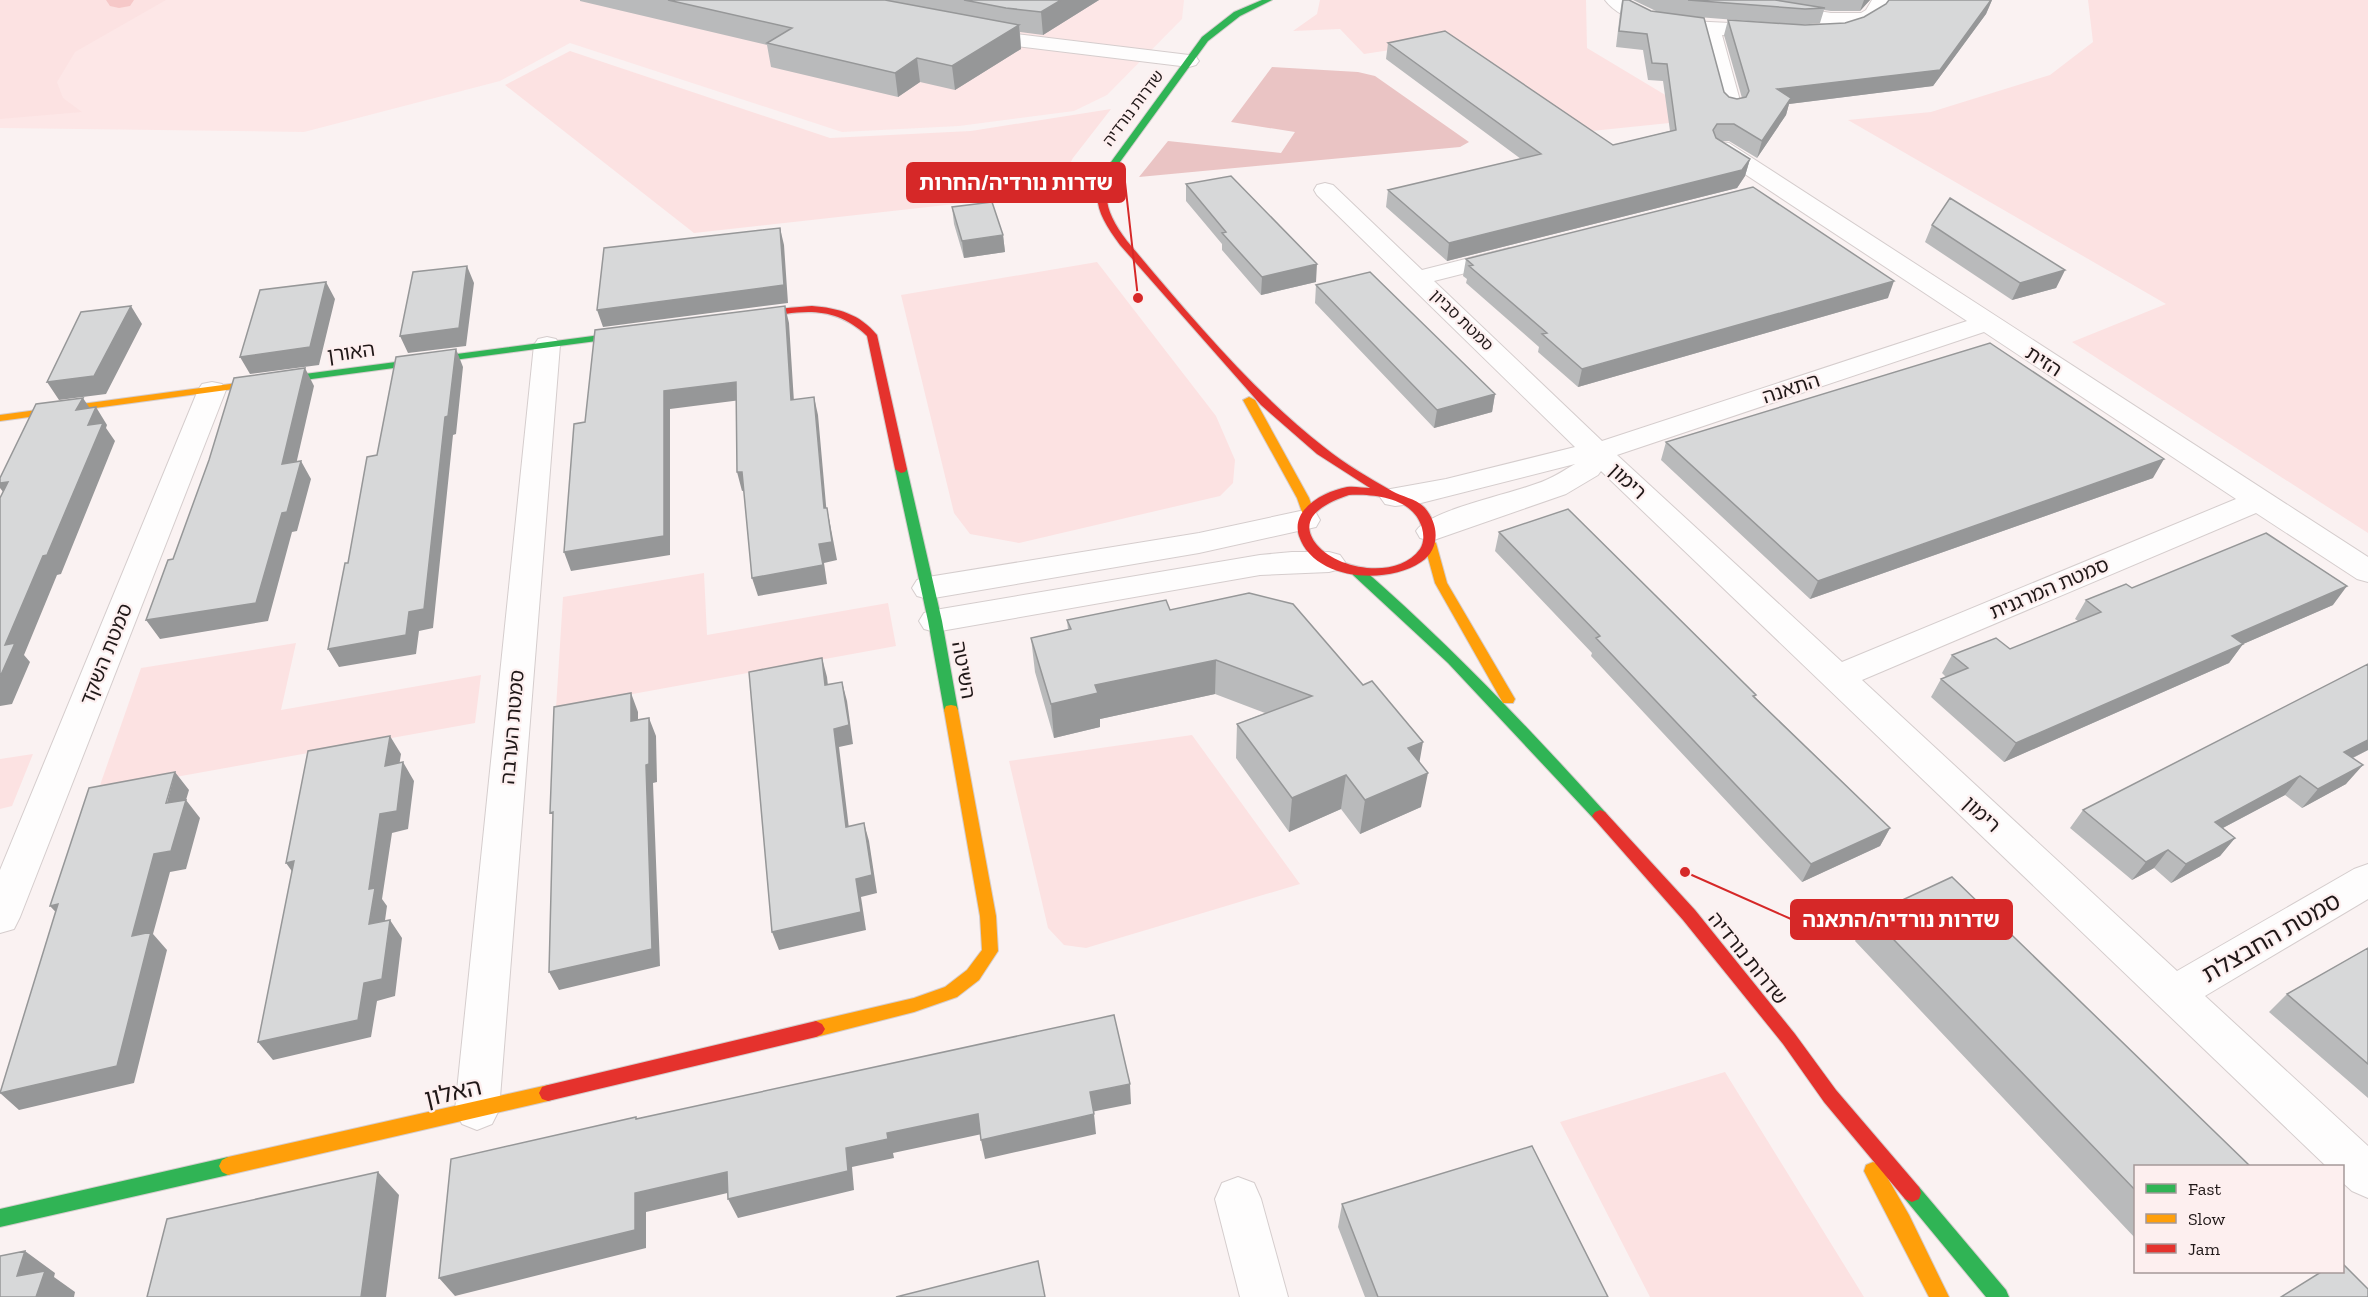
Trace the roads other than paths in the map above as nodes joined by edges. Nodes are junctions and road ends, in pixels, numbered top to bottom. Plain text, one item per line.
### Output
1 (1268, 0) edge
2 (1614, 0) edge
3 (1716, 0) edge
4 (1881, 0) edge
5 (1864, 18) junction
6 (1210, 20) dead end
7 (1710, 27) junction
8 (953, 28) edge
9 (1205, 39) junction
10 (1189, 61) junction
11 (1732, 108) edge
12 (1721, 148) edge
13 (1781, 186) junction
14 (1325, 190) dead end
15 (1747, 195) edge
16 (1532, 249) edge
17 (1418, 278) junction
18 (734, 320) edge
19 (1986, 323) junction
20 (652, 331) edge
21 (547, 345) junction
22 (1233, 373) junction
23 (212, 390) junction
24 (0, 418) edge
25 (1597, 452) junction
26 (1391, 495) junction
27 (2259, 500) junction
28 (1307, 516) junction
29 (1430, 537) junction
30 (1329, 562) junction
31 (1358, 572) junction
32 (2368, 572) edge
33 (928, 588) junction
34 (935, 621) junction
35 (1838, 677) junction
36 (1533, 742) junction
37 (2368, 880) edge
38 (0, 917) edge
39 (2173, 994) junction
40 (914, 1005) joint
41 (1830, 1096) junction
42 (477, 1110) junction
43 (2368, 1176) edge
44 (1238, 1199) dead end
45 (0, 1218) edge
46 (1264, 1297) edge
47 (1939, 1297) edge
48 (1999, 1297) edge

1 - 9 street, שדרות נורדיה
2 - 7 street
3 - 5 street
4 - 5 street
5 - 7 street
6 - 9 street, שדרות נורדיה
7 - 11 street
8 - 10 street
9 - 10 street, שדרות נורדיה
10 - 22 street, שדרות נורדיה
12 - 13 street, הזית
13 - 15 street
13 - 19 street, הזית
14 - 17 street, סמטת סביון
16 - 17 street
17 - 25 street, סמטת סביון
18 - 33 street, השיטה
19 - 25 street, התאנה
19 - 27 street, הזית
20 - 21 street, האורן
21 - 23 street, האורן
21 - 42 street, סמטת הערבה
22 - 26 street, שדרות נורדיה
22 - 28 street, שדרות נורדיה
23 - 24 street, האורן
23 - 38 street, סמטת השקד
25 - 26 street, התאנה
25 - 29 street
25 - 35 street, רימון
26 - 28 street
26 - 29 street
27 - 32 street, הזית
27 - 35 street, סמטת המרגנית
28 - 30 street
28 - 33 street
29 - 31 street
29 - 36 street, שדרות נורדיה
30 - 31 street
30 - 34 street
31 - 36 street, שדרות נורדיה
33 - 34 street, השיטה
34 - 40 street, השיטה
35 - 39 street, רימון
36 - 41 street, שדרות נורדיה
37 - 39 street, סמטת החבצלת
39 - 43 street, רימון
40 - 42 street, האלון
41 - 47 street, שדרות נורדיה
41 - 48 street, שדרות נורדיה
42 - 45 street, האלון
44 - 46 street

